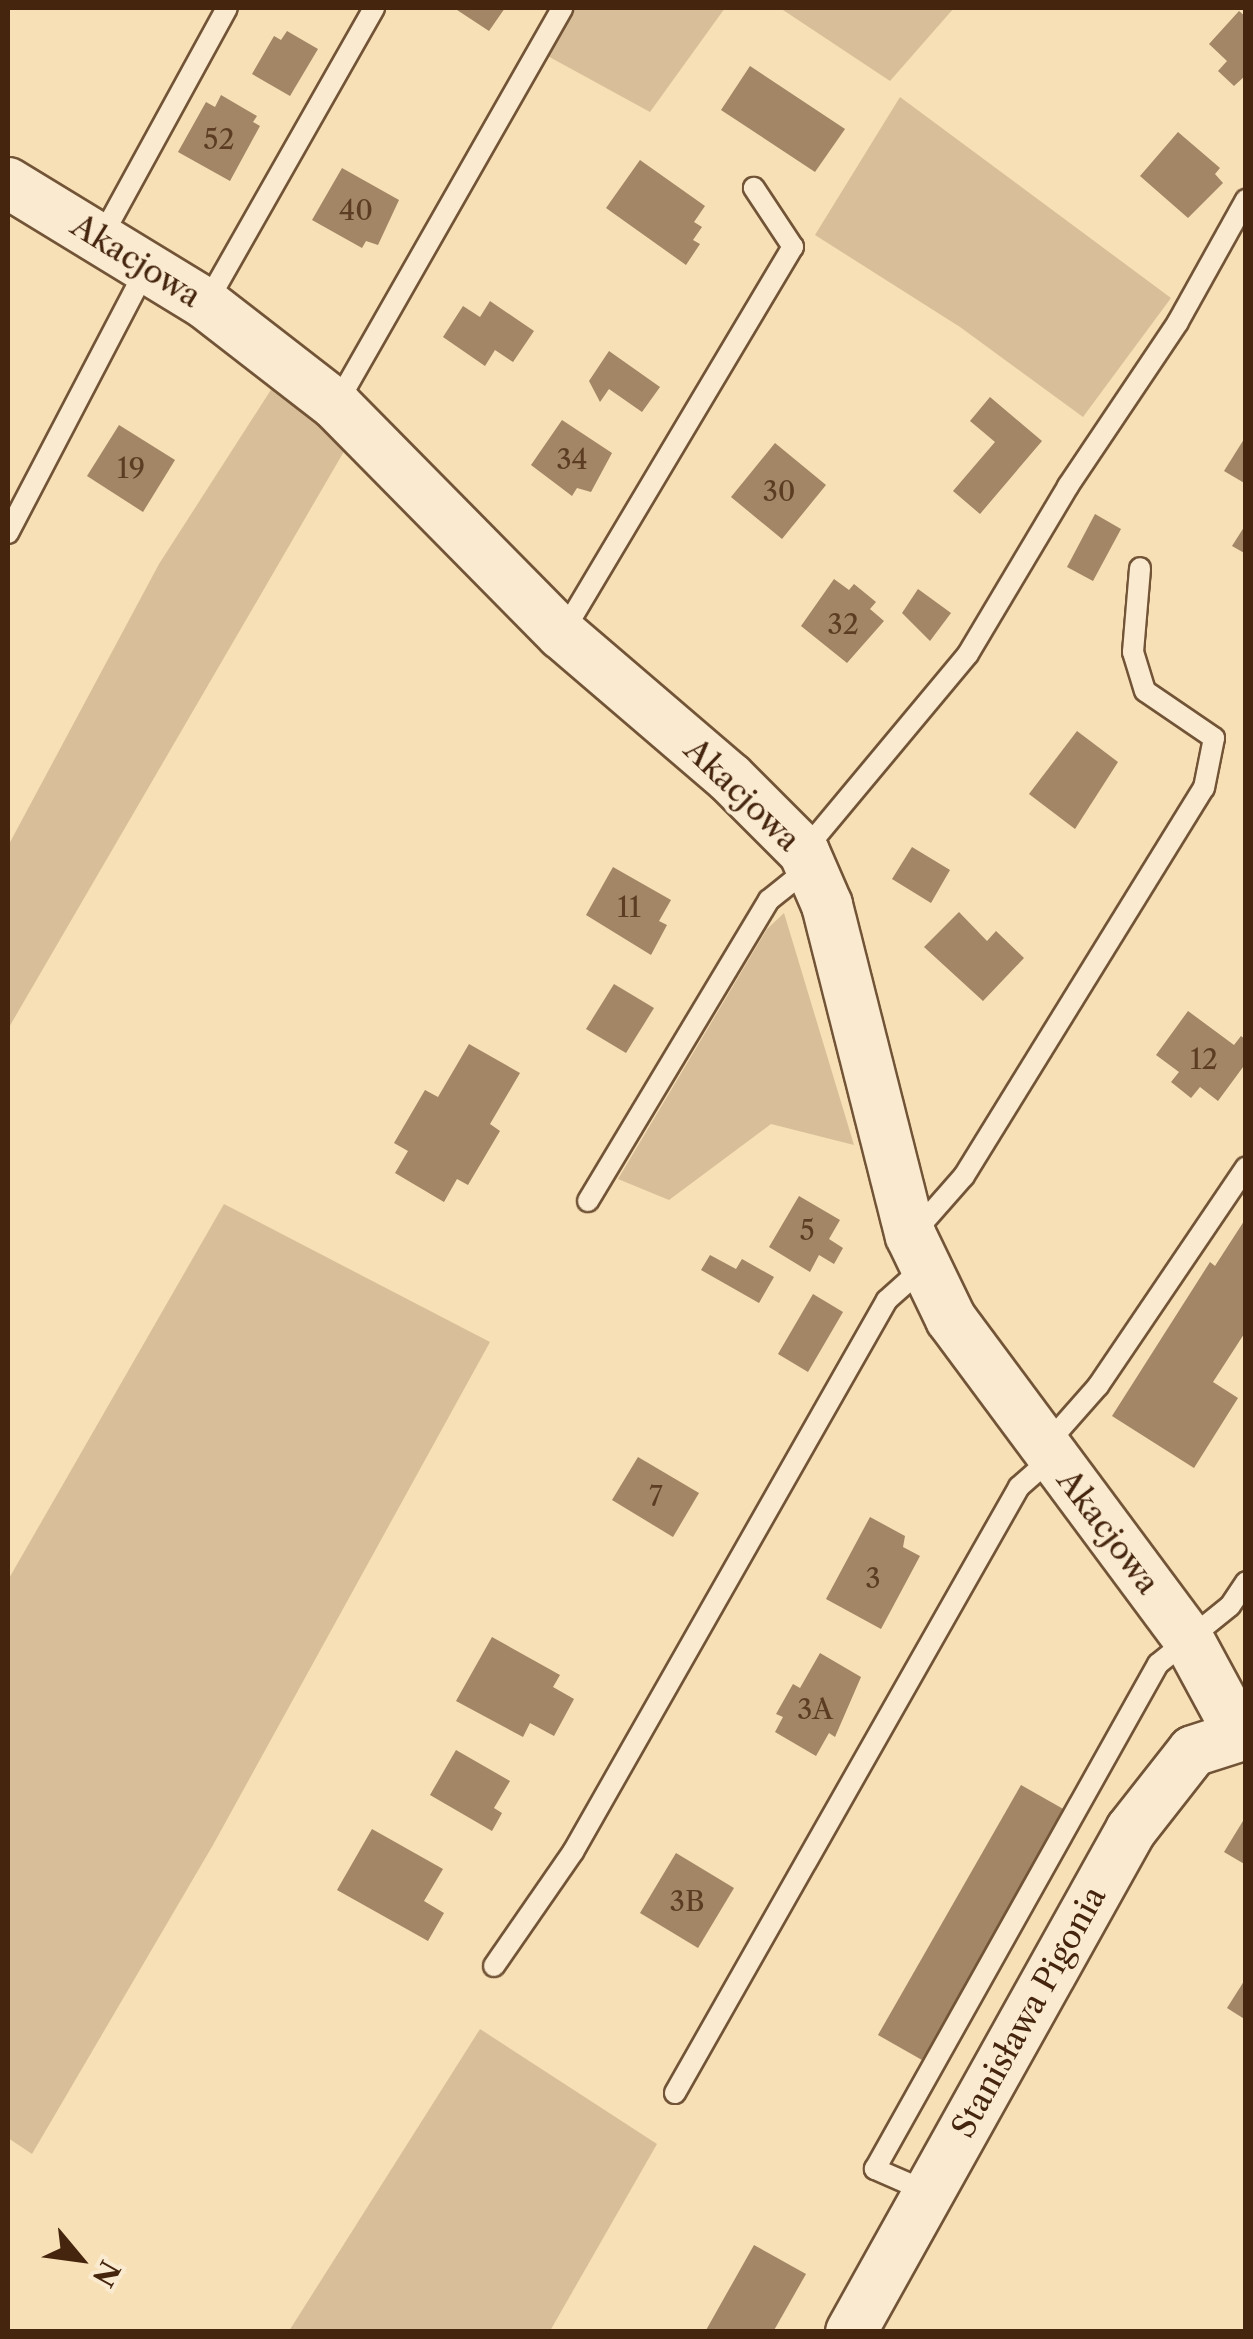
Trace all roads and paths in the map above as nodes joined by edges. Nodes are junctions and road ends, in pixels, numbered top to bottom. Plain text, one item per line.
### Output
1 (228, 8) edge
2 (374, 8) edge
3 (562, 8) edge
4 (8, 183) edge
5 (754, 188) dead end
6 (1246, 200) edge
7 (101, 238) junction
8 (148, 265) junction
9 (206, 304) junction
10 (336, 405) junction
11 (8, 532) edge
12 (1140, 568) dead end
13 (562, 634) junction
14 (807, 859) junction
15 (1246, 1167) edge
16 (588, 1200) dead end
17 (918, 1251) junction
18 (1048, 1453) junction
19 (1246, 1582) edge
20 (1186, 1635) junction
21 (1242, 1733) edge
22 (494, 1966) dead end
23 (674, 2093) dead end
24 (928, 2192) junction
25 (850, 2332) edge

1 - 7 lane
2 - 9 lane
3 - 10 lane
4 - 7 street, Akacjowa
5 - 13 lane
6 - 14 lane
7 - 8 street, Akacjowa
8 - 9 street, Akacjowa
8 - 11 lane
9 - 10 street, Akacjowa
10 - 13 street, Akacjowa
12 - 17 lane
13 - 14 street, Akacjowa
14 - 16 lane
14 - 17 street, Akacjowa
15 - 18 lane
17 - 18 street, Akacjowa
17 - 22 lane
18 - 20 street, Akacjowa
18 - 23 lane
19 - 20 lane
20 - 21 street, Akacjowa
20 - 24 lane
21 - 24 street, Stanisława Pigonia
24 - 25 street, Stanisława Pigonia

